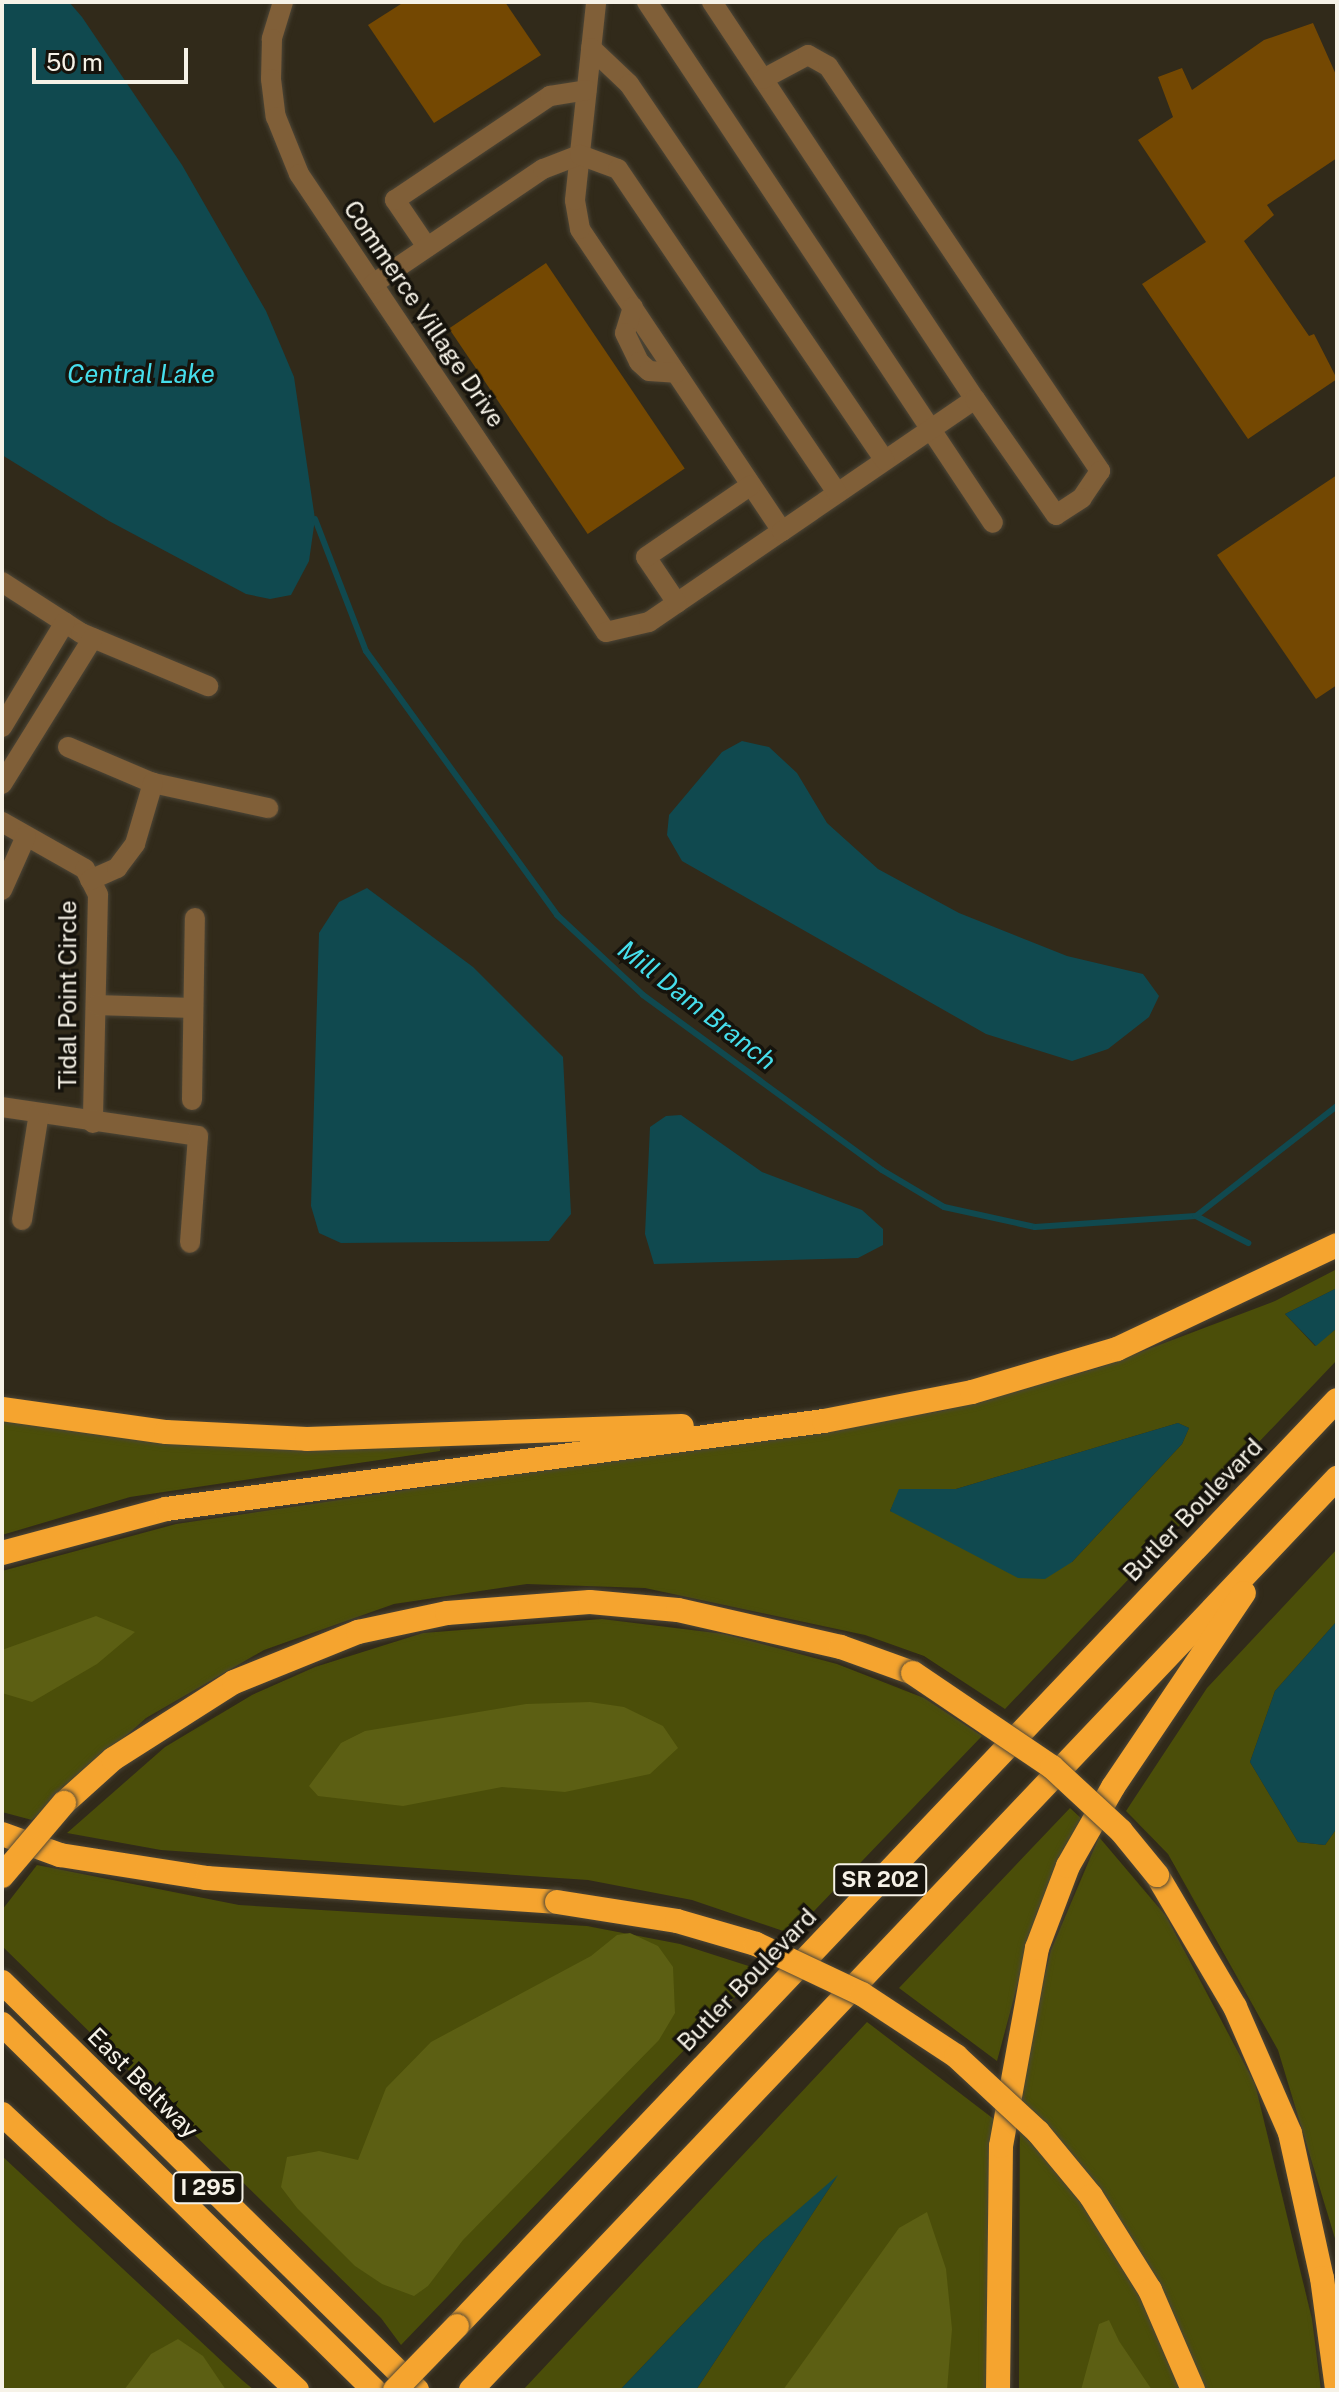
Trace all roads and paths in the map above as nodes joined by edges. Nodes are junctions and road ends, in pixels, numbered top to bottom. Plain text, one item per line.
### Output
1 (596, 2) edge
2 (647, 2) edge
3 (712, 2) edge
4 (278, 3) edge
5 (591, 48) junction
6 (763, 79) junction
7 (587, 90) junction
8 (580, 155) junction
9 (427, 247) junction
10 (373, 284) junction
11 (975, 399) junction
12 (931, 430) junction
13 (885, 460) junction
14 (751, 485) junction
15 (837, 493) junction
16 (993, 523) dead end
17 (782, 531) junction
18 (2, 582) edge
19 (677, 603) junction
20 (65, 622) junction
21 (93, 638) junction
22 (208, 686) dead end
23 (26, 688) junction
24 (51, 704) junction
25 (2, 727) edge
26 (68, 747) dead end
27 (153, 783) junction
28 (2, 784) edge
29 (268, 808) dead end
30 (2, 822) edge
31 (26, 836) junction
32 (90, 880) junction
33 (2, 890) edge
34 (195, 918) dead end
35 (97, 1005) junction
36 (192, 1008) junction
37 (192, 1100) dead end
38 (2, 1107) edge
39 (39, 1113) junction
40 (93, 1123) junction
41 (22, 1220) dead end
42 (190, 1243) dead end
43 (1337, 1245) edge
44 (1337, 1400) edge
45 (2, 1409) edge
46 (824, 1421) junction
47 (1337, 1478) edge
48 (1289, 1528) junction
49 (2, 1553) edge
50 (2, 1834) edge
51 (2, 1876) edge
52 (2, 1982) edge
53 (2, 2024) edge
54 (2, 2114) edge
55 (1337, 2389) edge
56 (297, 2390) edge
57 (374, 2390) edge
58 (395, 2390) edge
59 (417, 2390) edge
60 (471, 2390) edge
61 (998, 2390) edge
62 (1193, 2390) edge

1 - 5 street
2 - 12 street
3 - 6 street
4 - 10 street, Commerce Village Drive
5 - 7 street
5 - 13 street
6 - 11 street
6 - 11 street
7 - 8 street
7 - 9 street
8 - 9 street
8 - 14 street
8 - 15 street
9 - 10 street
10 - 19 street, Commerce Village Drive
11 - 12 street
12 - 13 street
12 - 16 street
13 - 15 street
14 - 17 street
14 - 19 street
15 - 17 street
17 - 19 street
18 - 20 street
20 - 21 street
20 - 23 street
21 - 22 street
21 - 24 street
23 - 24 street
23 - 25 street
24 - 28 street
26 - 27 street
27 - 29 street
27 - 32 street
30 - 31 street, Tidal Point Circle
31 - 32 street, Tidal Point Circle
31 - 33 street
32 - 35 street, Tidal Point Circle
34 - 36 street
35 - 36 street
35 - 40 street, Tidal Point Circle
36 - 37 street
38 - 39 street
39 - 40 street
39 - 41 street
40 - 42 street
43 - 46 highway
44 - 58 highway, Butler Boulevard / SR 202, bridge
45 - 46 highway
46 - 49 highway
47 - 48 highway, SR 202
48 - 60 highway, SR 202
48 - 61 highway
50 - 62 highway, bridge
51 - 55 highway, bridge
52 - 59 highway, East Beltway / I 295
53 - 57 highway, I 295
54 - 56 highway

